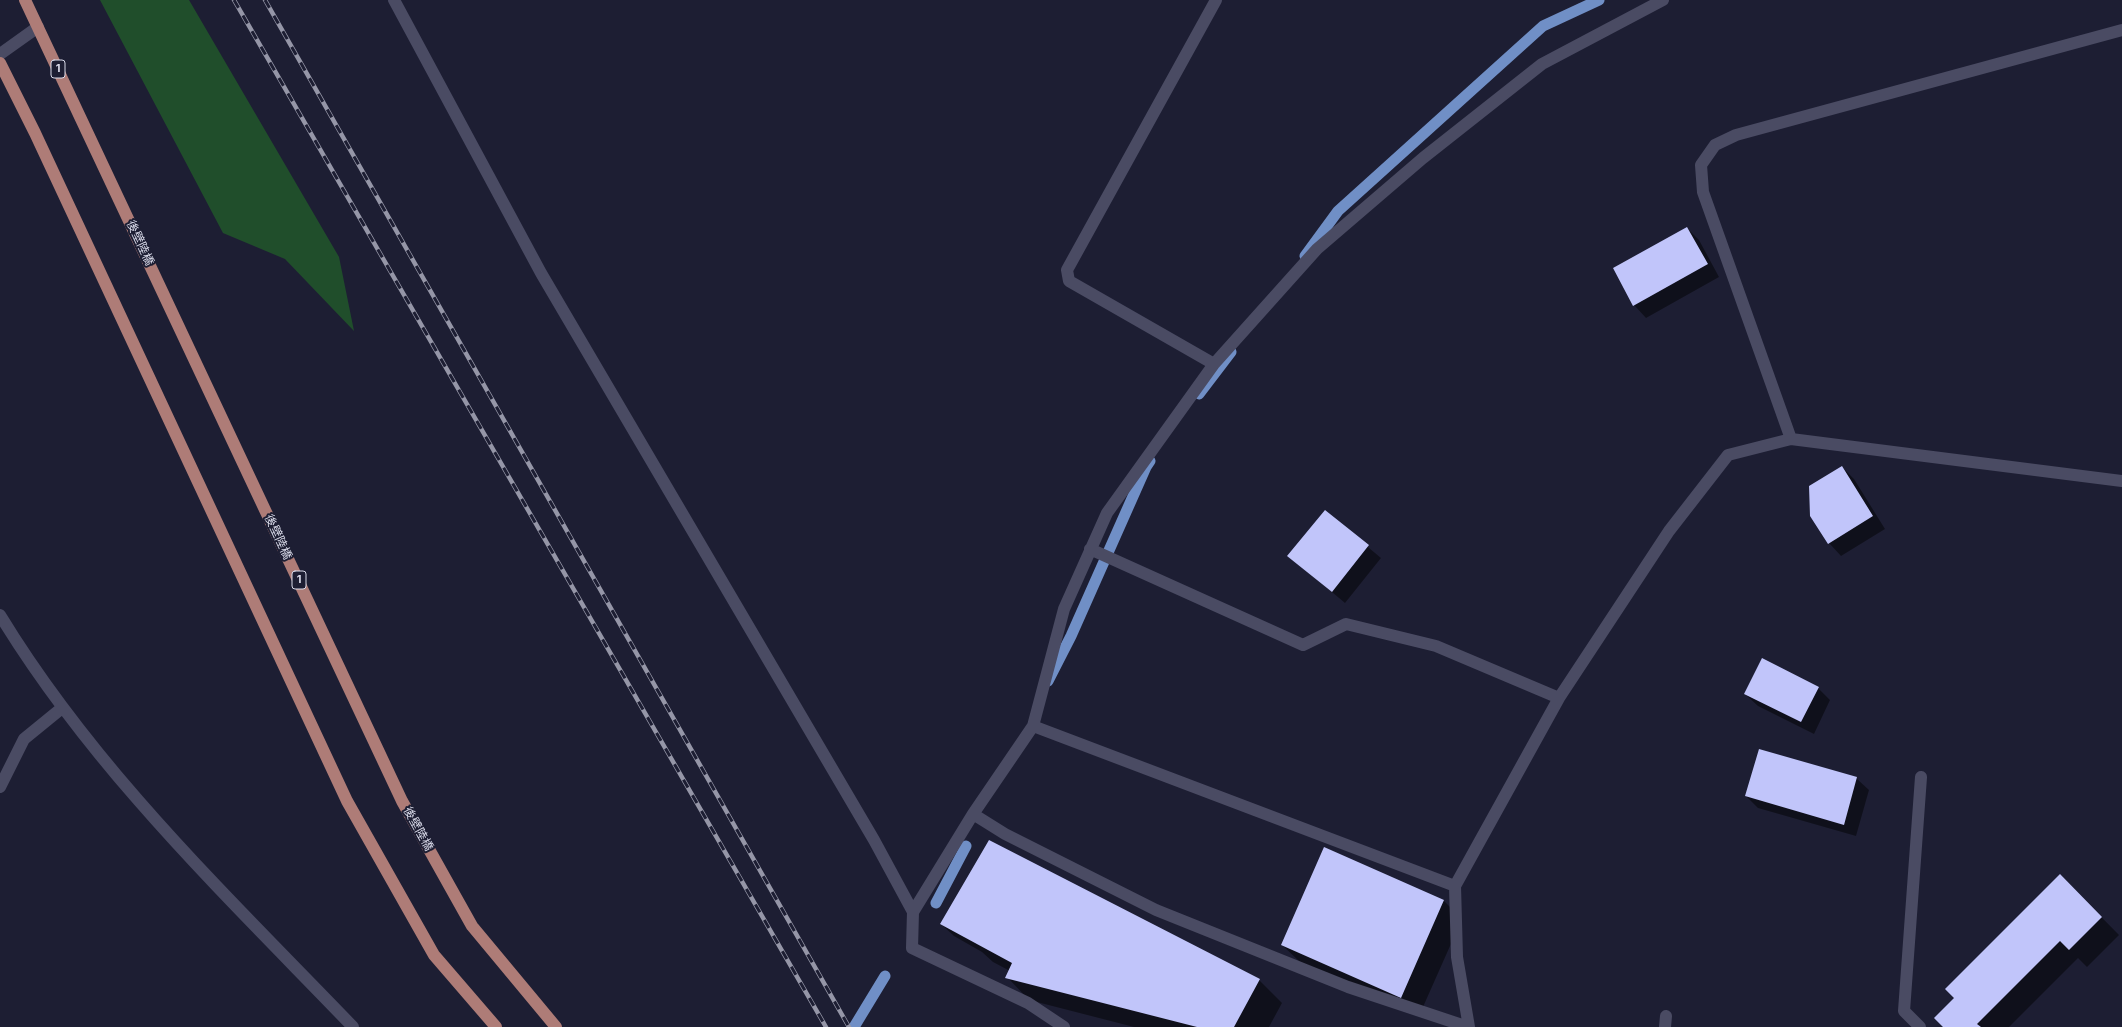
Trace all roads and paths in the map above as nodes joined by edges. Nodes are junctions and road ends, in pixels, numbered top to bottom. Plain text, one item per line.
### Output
1 (25, 0) edge
2 (394, 0) edge
3 (1216, 0) edge
4 (1663, 0) edge
5 (38, 27) junction
6 (2122, 30) edge
7 (0, 54) edge
8 (0, 63) edge
9 (1214, 364) junction
10 (1791, 439) junction
11 (2122, 481) edge
12 (1090, 549) junction
13 (0, 615) edge
14 (1559, 698) junction
15 (62, 708) junction
16 (1033, 726) junction
17 (1921, 777) dead end
18 (0, 788) edge
19 (973, 814) junction
20 (1455, 886) junction
21 (913, 912) junction
22 (353, 1027) edge
23 (496, 1027) edge
24 (556, 1027) edge
25 (1064, 1027) edge
26 (1469, 1027) edge
27 (1920, 1027) edge

1 - 5 main road, 1
2 - 21 street
3 - 9 street
4 - 9 street
5 - 7 street
5 - 24 main road, 後壁陸橋 / 1
6 - 10 street
8 - 23 main road
9 - 12 street
10 - 11 street
10 - 14 street
12 - 14 street
12 - 16 street
13 - 15 street
14 - 20 street
15 - 18 street
15 - 22 street
16 - 19 street
16 - 20 street
17 - 27 street
19 - 21 street
19 - 26 street
20 - 26 street
21 - 25 street

